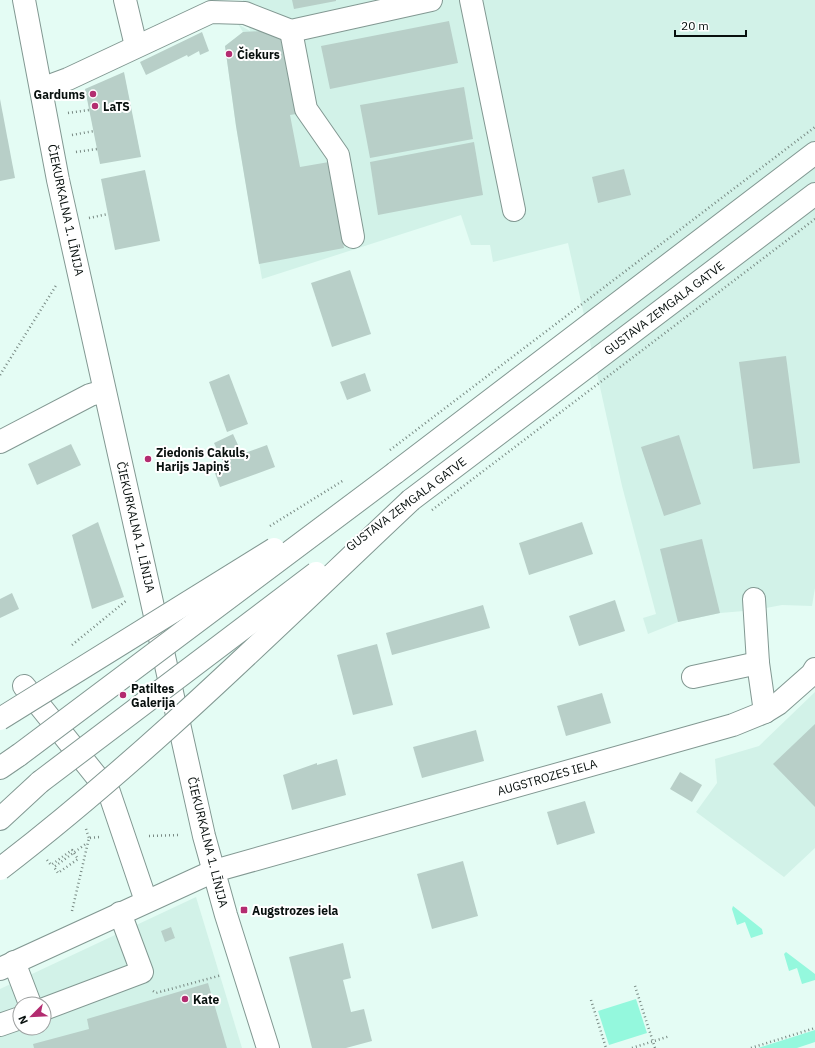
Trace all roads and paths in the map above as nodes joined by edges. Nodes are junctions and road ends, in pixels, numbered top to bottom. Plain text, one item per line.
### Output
1 (24, 0) edge
2 (125, 0) edge
3 (431, 0) edge
4 (471, 0) edge
5 (291, 31) junction
6 (136, 46) junction
7 (41, 89) junction
8 (89, 110) dead end
9 (66, 114) dead end
10 (815, 127) edge
11 (94, 131) dead end
12 (68, 135) dead end
13 (97, 149) dead end
14 (72, 153) dead end
15 (815, 153) edge
16 (815, 194) edge
17 (514, 210) dead end
18 (108, 214) dead end
19 (87, 219) dead end
20 (815, 219) edge
21 (353, 236) dead end
22 (62, 278) dead end
23 (0, 375) edge
24 (104, 391) junction
25 (0, 442) edge
26 (387, 452) dead end
27 (395, 472) junction
28 (347, 478) dead end
29 (411, 500) junction
30 (429, 512) dead end
31 (266, 528) dead end
32 (754, 599) dead end
33 (78, 645) dead end
34 (71, 650) dead end
35 (758, 663) junction
36 (815, 669) edge
37 (693, 677) dead end
38 (24, 686) dead end
39 (765, 712) junction
40 (0, 719) edge
41 (0, 768) edge
42 (0, 819) edge
43 (85, 826) dead end
44 (80, 831) dead end
45 (87, 843) dead end
46 (45, 857) dead end
47 (0, 869) edge
48 (214, 871) junction
49 (146, 901) junction
50 (120, 913) junction
51 (7, 966) edge
52 (635, 986) dead end
53 (25, 996) edge
54 (591, 1000) dead end
55 (52, 1006) edge
56 (12, 1021) edge
57 (0, 1026) edge
58 (815, 1028) edge
59 (670, 1036) dead end
60 (653, 1042) junction
61 (268, 1048) edge
62 (606, 1048) edge
63 (632, 1048) edge
64 (655, 1048) edge
65 (751, 1048) edge

1 - 7 main road, ČIEKURKALNA 1. LĪNIJA
2 - 6 main road
3 - 5 main road
4 - 17 main road
5 - 6 main road
5 - 21 main road
6 - 7 main road
7 - 24 main road, ČIEKURKALNA 1. LĪNIJA
8 - 9 path
10 - 26 path, bridge
11 - 12 path
13 - 14 path
15 - 27 main road
16 - 29 main road, GUSTAVA ZEMGALA GATVE
18 - 19 path
20 - 30 path, bridge
22 - 23 path
24 - 25 main road
24 - 48 main road, ČIEKURKALNA 1. LĪNIJA
27 - 40 main road, bridge
27 - 41 main road, bridge
28 - 31 path, bridge
29 - 42 main road, GUSTAVA ZEMGALA GATVE, bridge
29 - 47 main road, bridge
32 - 35 main road
33 - 34 path
35 - 37 main road
35 - 39 main road
36 - 39 main road, AUGSTROZES IELA
38 - 49 main road
39 - 48 main road, AUGSTROZES IELA
43 - 44 path
45 - 46 path
48 - 49 main road, AUGSTROZES IELA
48 - 61 main road, ČIEKURKALNA 1. LĪNIJA
49 - 50 main road, AUGSTROZES IELA
50 - 51 main road, AUGSTROZES IELA
50 - 55 main road
51 - 53 main road
52 - 60 path
54 - 62 path
56 - 57 main road
58 - 65 path
59 - 60 path
60 - 63 path
60 - 64 path

